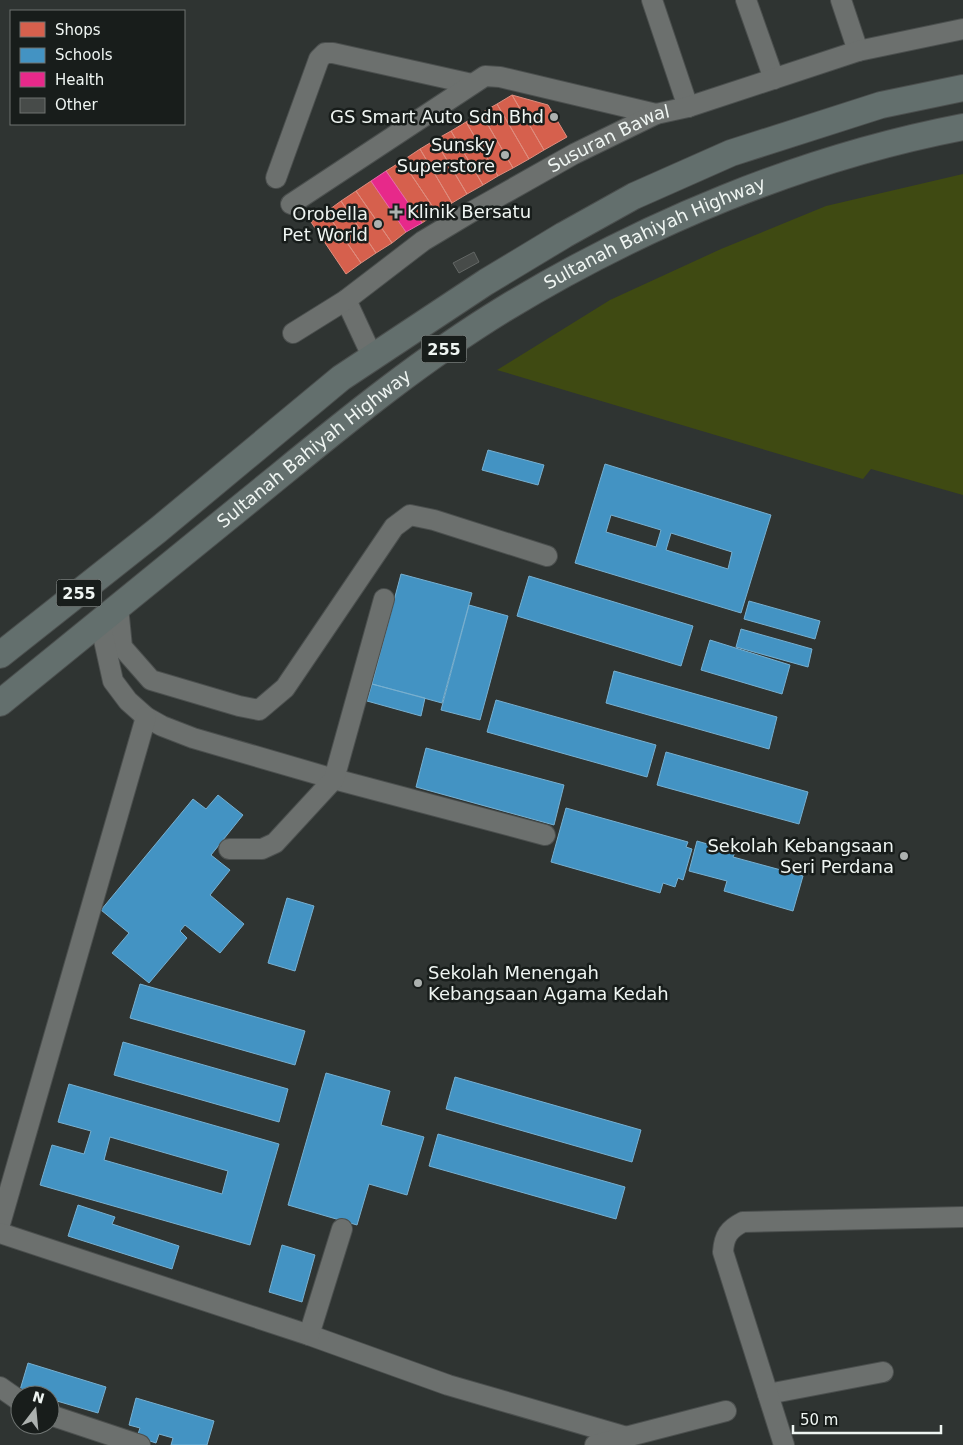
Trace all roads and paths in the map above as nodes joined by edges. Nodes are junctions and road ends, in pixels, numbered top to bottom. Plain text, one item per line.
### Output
1 (652, 0) edge
2 (746, 0) edge
3 (841, 0) edge
4 (963, 29) edge
5 (858, 51) junction
6 (774, 79) junction
7 (472, 84) junction
8 (963, 88) edge
9 (688, 107) junction
10 (656, 114) junction
11 (963, 127) edge
12 (276, 178) dead end
13 (290, 204) dead end
14 (346, 300) junction
15 (293, 332) dead end
16 (372, 356) junction
17 (547, 556) dead end
18 (384, 599) dead end
19 (109, 615) junction
20 (0, 655) edge
21 (0, 703) edge
22 (146, 717) junction
23 (334, 779) junction
24 (545, 835) dead end
25 (229, 849) dead end
26 (963, 1217) edge
27 (0, 1224) edge
28 (342, 1229) dead end
29 (0, 1233) edge
30 (309, 1335) junction
31 (883, 1372) dead end
32 (768, 1394) junction
33 (726, 1411) dead end
34 (60, 1418) edge
35 (627, 1437) junction
36 (140, 1445) edge
37 (595, 1445) edge
38 (784, 1445) edge

1 - 9 street
2 - 6 street
3 - 5 street
4 - 5 street, Susuran Bawal
5 - 6 street, Susuran Bawal
6 - 9 street, Susuran Bawal
7 - 10 street
7 - 12 street
7 - 13 street
8 - 16 main road, Sultanah Bahiyah Highway / 255
9 - 10 street, Susuran Bawal
10 - 14 street, Susuran Bawal
11 - 19 main road, Sultanah Bahiyah Highway / 255
14 - 15 street, Susuran Bawal
14 - 16 street
16 - 20 main road, Sultanah Bahiyah Highway / 255
17 - 19 street
18 - 23 street
19 - 21 main road, Sultanah Bahiyah Highway / 255
19 - 22 street
22 - 23 street
22 - 27 street
23 - 24 street
23 - 25 street
26 - 32 street
28 - 30 street
29 - 30 street
30 - 35 street
31 - 32 street
32 - 38 street
33 - 35 street
34 - 36 street
35 - 37 street

